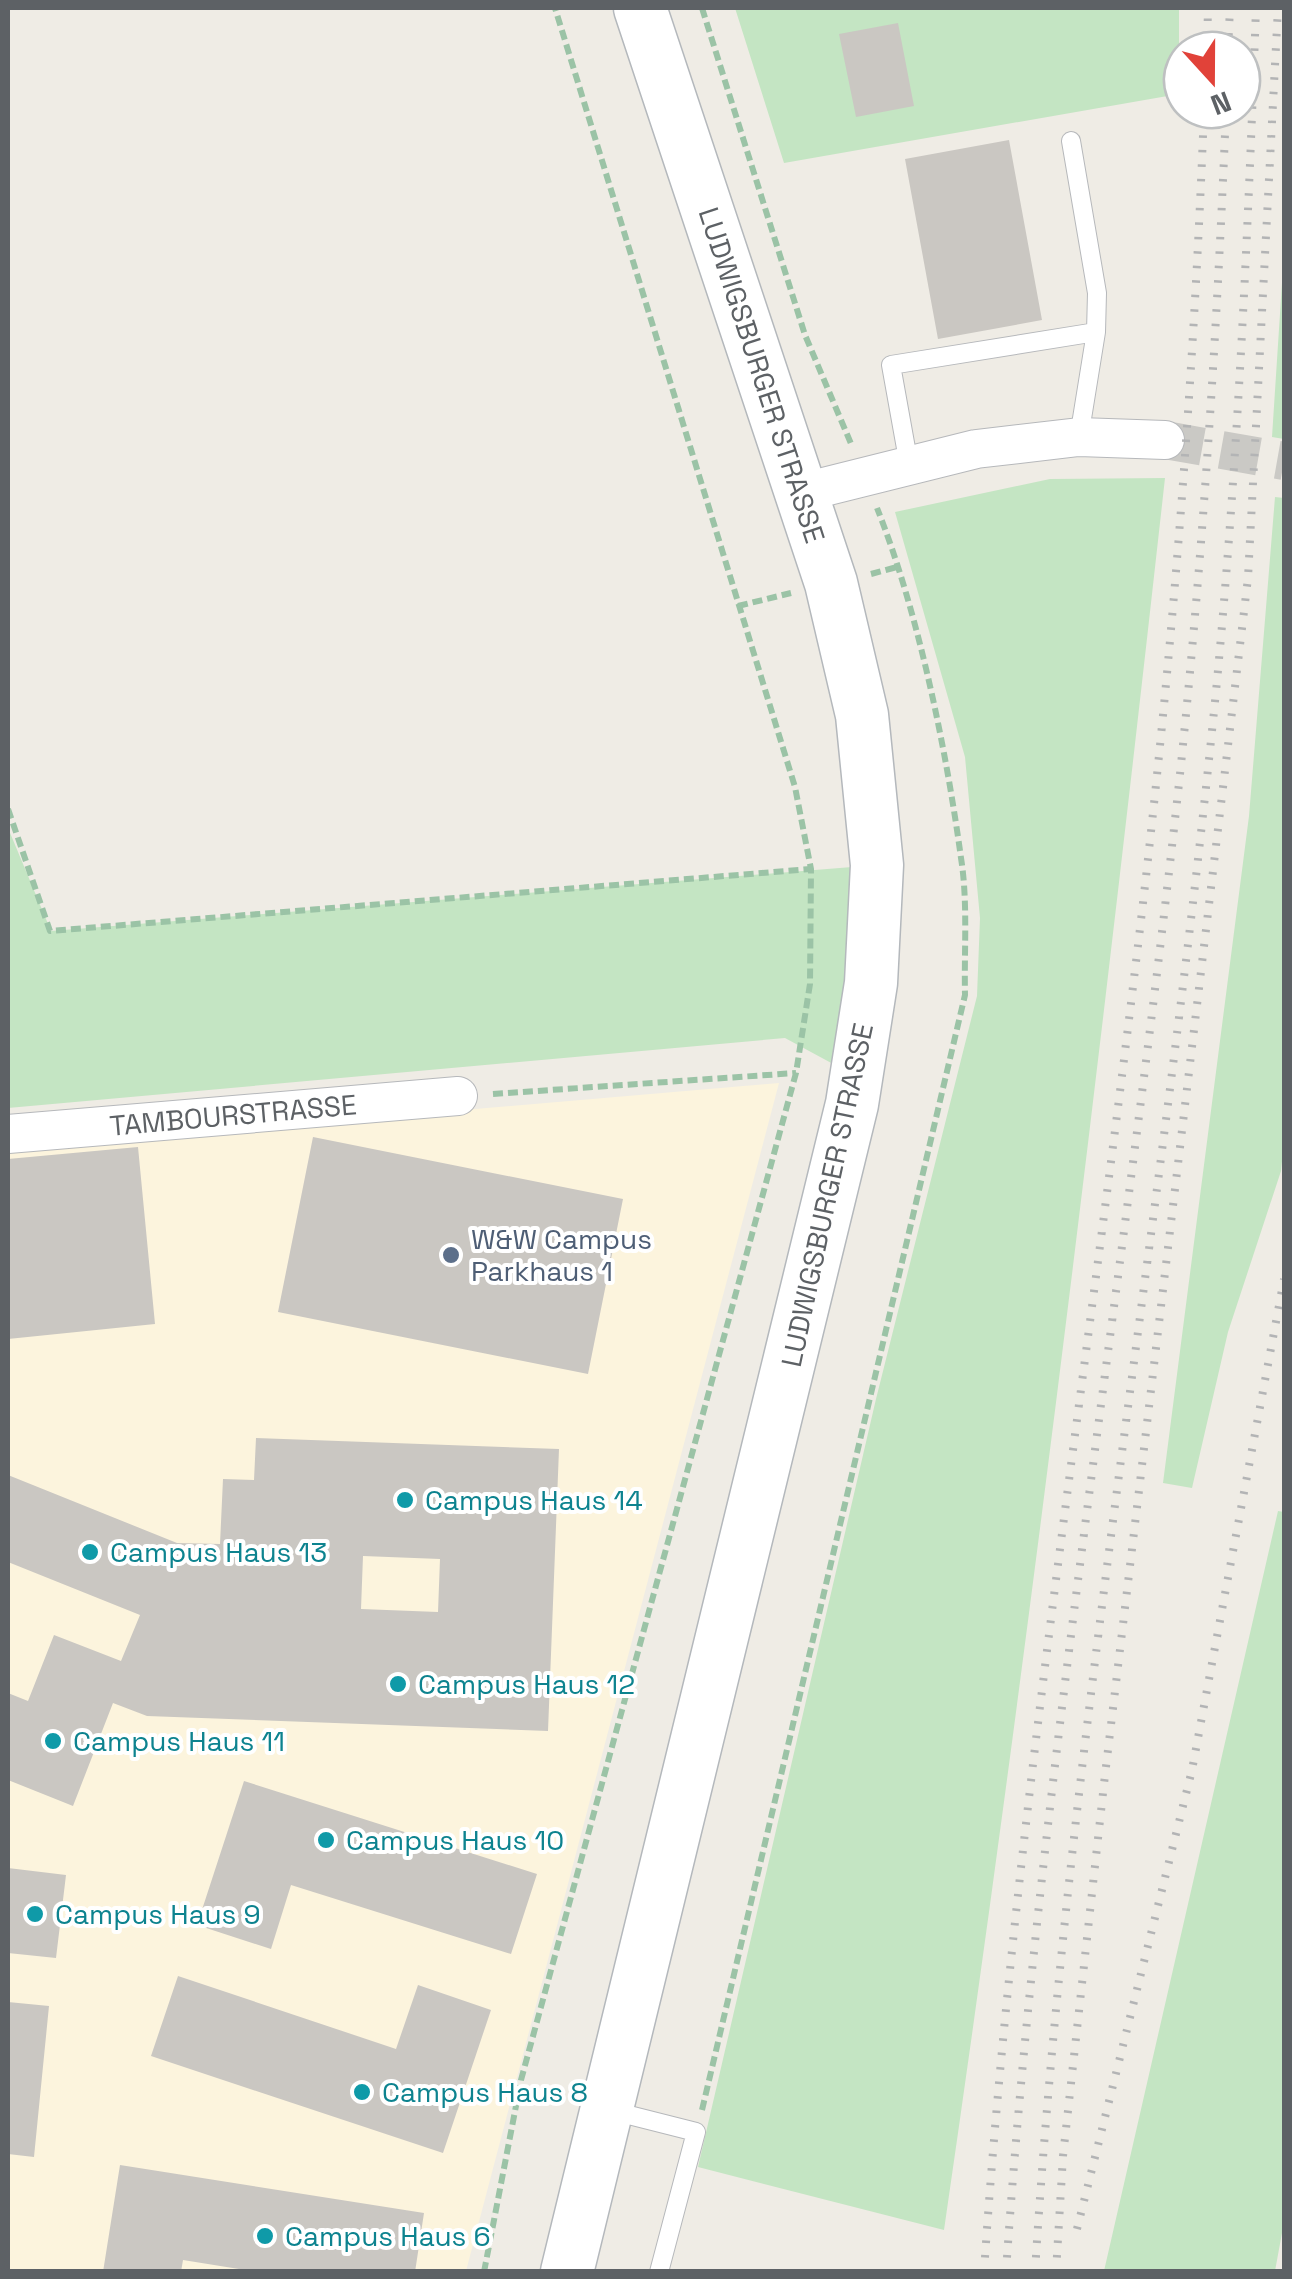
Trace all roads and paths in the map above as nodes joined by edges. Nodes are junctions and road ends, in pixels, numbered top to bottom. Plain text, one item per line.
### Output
1 (554, 8) edge
2 (640, 8) edge
3 (702, 8) edge
4 (1071, 142) dead end
5 (1096, 332) junction
6 (1079, 436) junction
7 (1165, 440) tunnel mouth
8 (909, 465) junction
9 (864, 475) junction
10 (800, 492) junction
11 (8, 810) edge
12 (811, 869) junction
13 (796, 1072) junction
14 (458, 1096) joint
15 (8, 1134) edge
16 (608, 2110) junction
17 (696, 2132) junction
18 (484, 2272) edge
19 (567, 2272) edge
20 (660, 2272) edge

1 - 12 path
2 - 10 main road, LUDWIGSBURGER STRASSE
3 - 9 path
4 - 5 lane
5 - 6 lane
5 - 8 lane
6 - 7 street
6 - 8 street
8 - 9 street
9 - 10 street
9 - 17 path
10 - 16 main road, LUDWIGSBURGER STRASSE
11 - 12 path
12 - 13 path
13 - 14 path
13 - 18 path
14 - 15 street, TAMBOURSTRASSE
16 - 17 lane
16 - 19 main road, LUDWIGSBURGER STRASSE
17 - 20 lane

